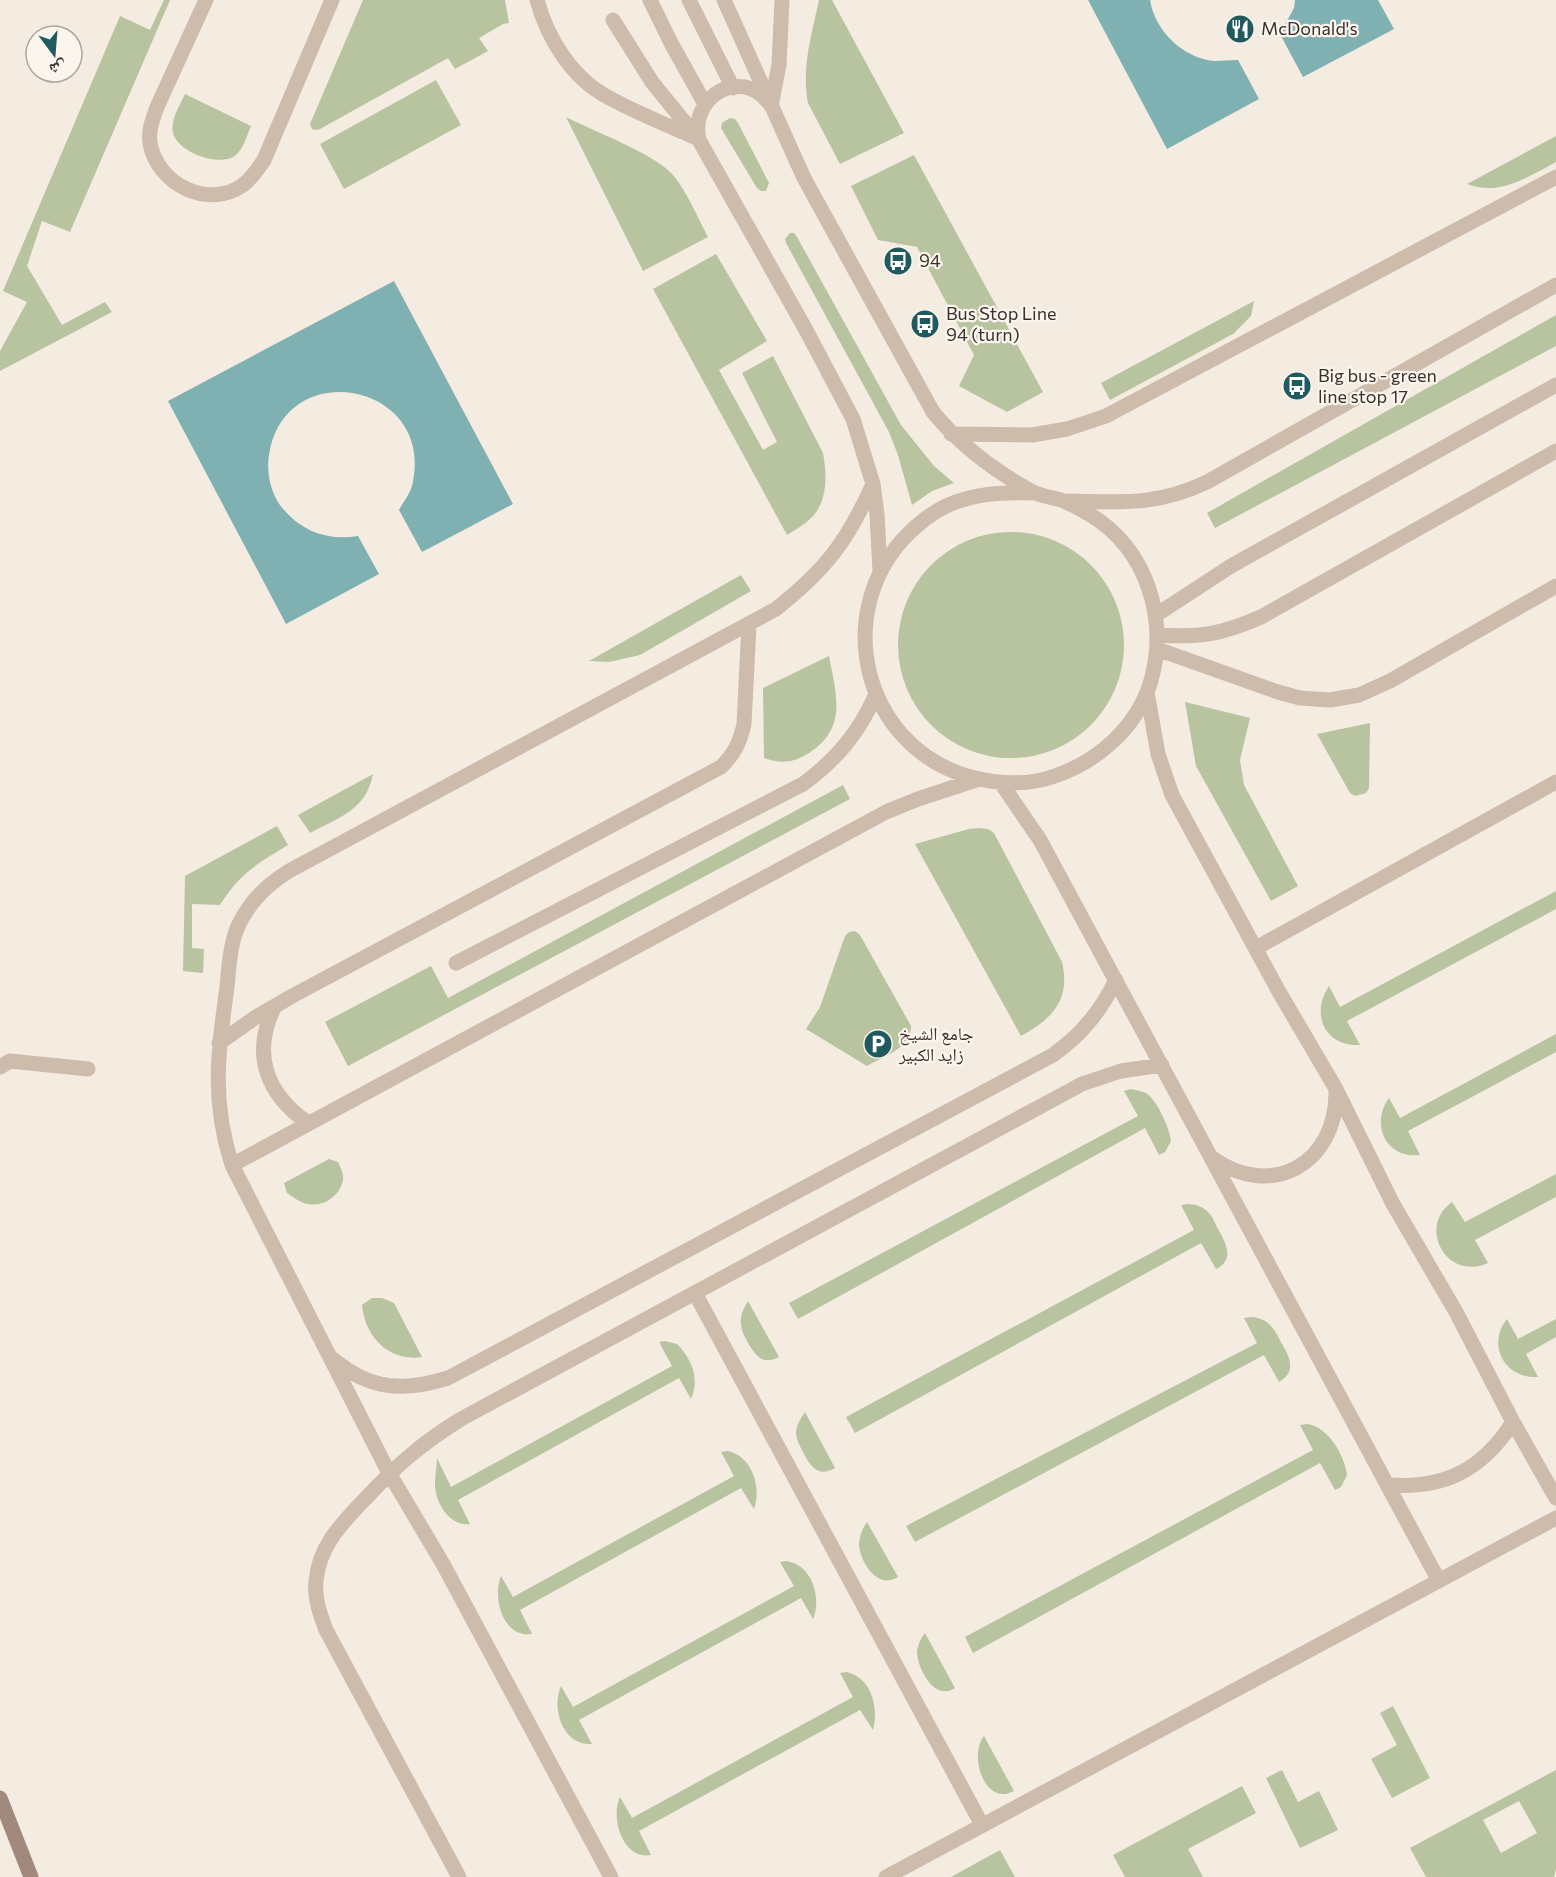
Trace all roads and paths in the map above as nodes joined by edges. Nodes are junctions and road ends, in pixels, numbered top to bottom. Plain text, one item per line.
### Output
1 (206, 0) edge
2 (332, 0) edge
3 (537, 0) edge
4 (650, 0) edge
5 (689, 0) edge
6 (724, 0) edge
7 (782, 0) edge
8 (613, 20) dead end
9 (733, 88) junction
10 (705, 104) junction
11 (771, 106) junction
12 (699, 140) junction
13 (1556, 177) edge
14 (1556, 285) edge
15 (1556, 385) edge
16 (951, 434) junction
17 (1556, 451) edge
18 (873, 484) junction
19 (1034, 493) junction
20 (1064, 500) junction
21 (880, 571) junction
22 (1556, 586) edge
23 (1156, 615) junction
24 (749, 625) junction
25 (1158, 642) junction
26 (1147, 692) junction
27 (876, 694) junction
28 (979, 779) junction
29 (1556, 782) edge
30 (1001, 783) junction
31 (1256, 948) junction
32 (456, 963) dead end
33 (1116, 980) junction
34 (275, 1006) junction
35 (219, 1043) junction
36 (3, 1060) edge
37 (1162, 1065) junction
38 (88, 1069) dead end
39 (1336, 1089) junction
40 (308, 1123) junction
41 (1209, 1155) junction
42 (231, 1165) junction
43 (695, 1293) junction
44 (328, 1355) junction
45 (1513, 1422) junction
46 (389, 1473) junction
47 (1388, 1485) junction
48 (1556, 1498) edge
49 (1556, 1518) edge
50 (1439, 1581) junction
51 (0, 1798) edge
52 (982, 1825) junction
53 (31, 1877) edge
54 (459, 1877) edge
55 (611, 1877) edge
56 (886, 1877) edge

1 - 2 lane
3 - 12 lane
4 - 10 lane
5 - 9 lane
6 - 11 lane
7 - 11 lane
8 - 12 lane
9 - 10 lane
9 - 11 lane
10 - 12 lane
11 - 16 lane
12 - 18 lane
13 - 16 lane
14 - 20 lane
15 - 23 lane
16 - 19 lane
17 - 25 lane
18 - 21 lane
18 - 24 lane
19 - 20 lane
19 - 21 lane
20 - 23 lane
21 - 27 lane
22 - 25 lane
23 - 25 lane
24 - 34 lane
24 - 35 lane
25 - 26 lane
26 - 30 lane
26 - 31 lane
27 - 28 lane
27 - 32 lane
28 - 30 lane
28 - 40 lane
29 - 31 lane
30 - 33 lane
31 - 39 lane
33 - 37 lane
33 - 44 lane
34 - 35 lane
34 - 40 lane
35 - 42 lane
36 - 38 lane
37 - 41 lane
37 - 43 lane
39 - 41 lane
39 - 45 lane
40 - 42 lane
41 - 47 lane
42 - 44 lane
43 - 46 lane
43 - 52 lane
44 - 46 lane
45 - 47 lane
45 - 48 lane
46 - 54 lane
46 - 55 lane
47 - 50 lane
49 - 50 lane
50 - 52 lane
51 - 53 street
52 - 56 lane

